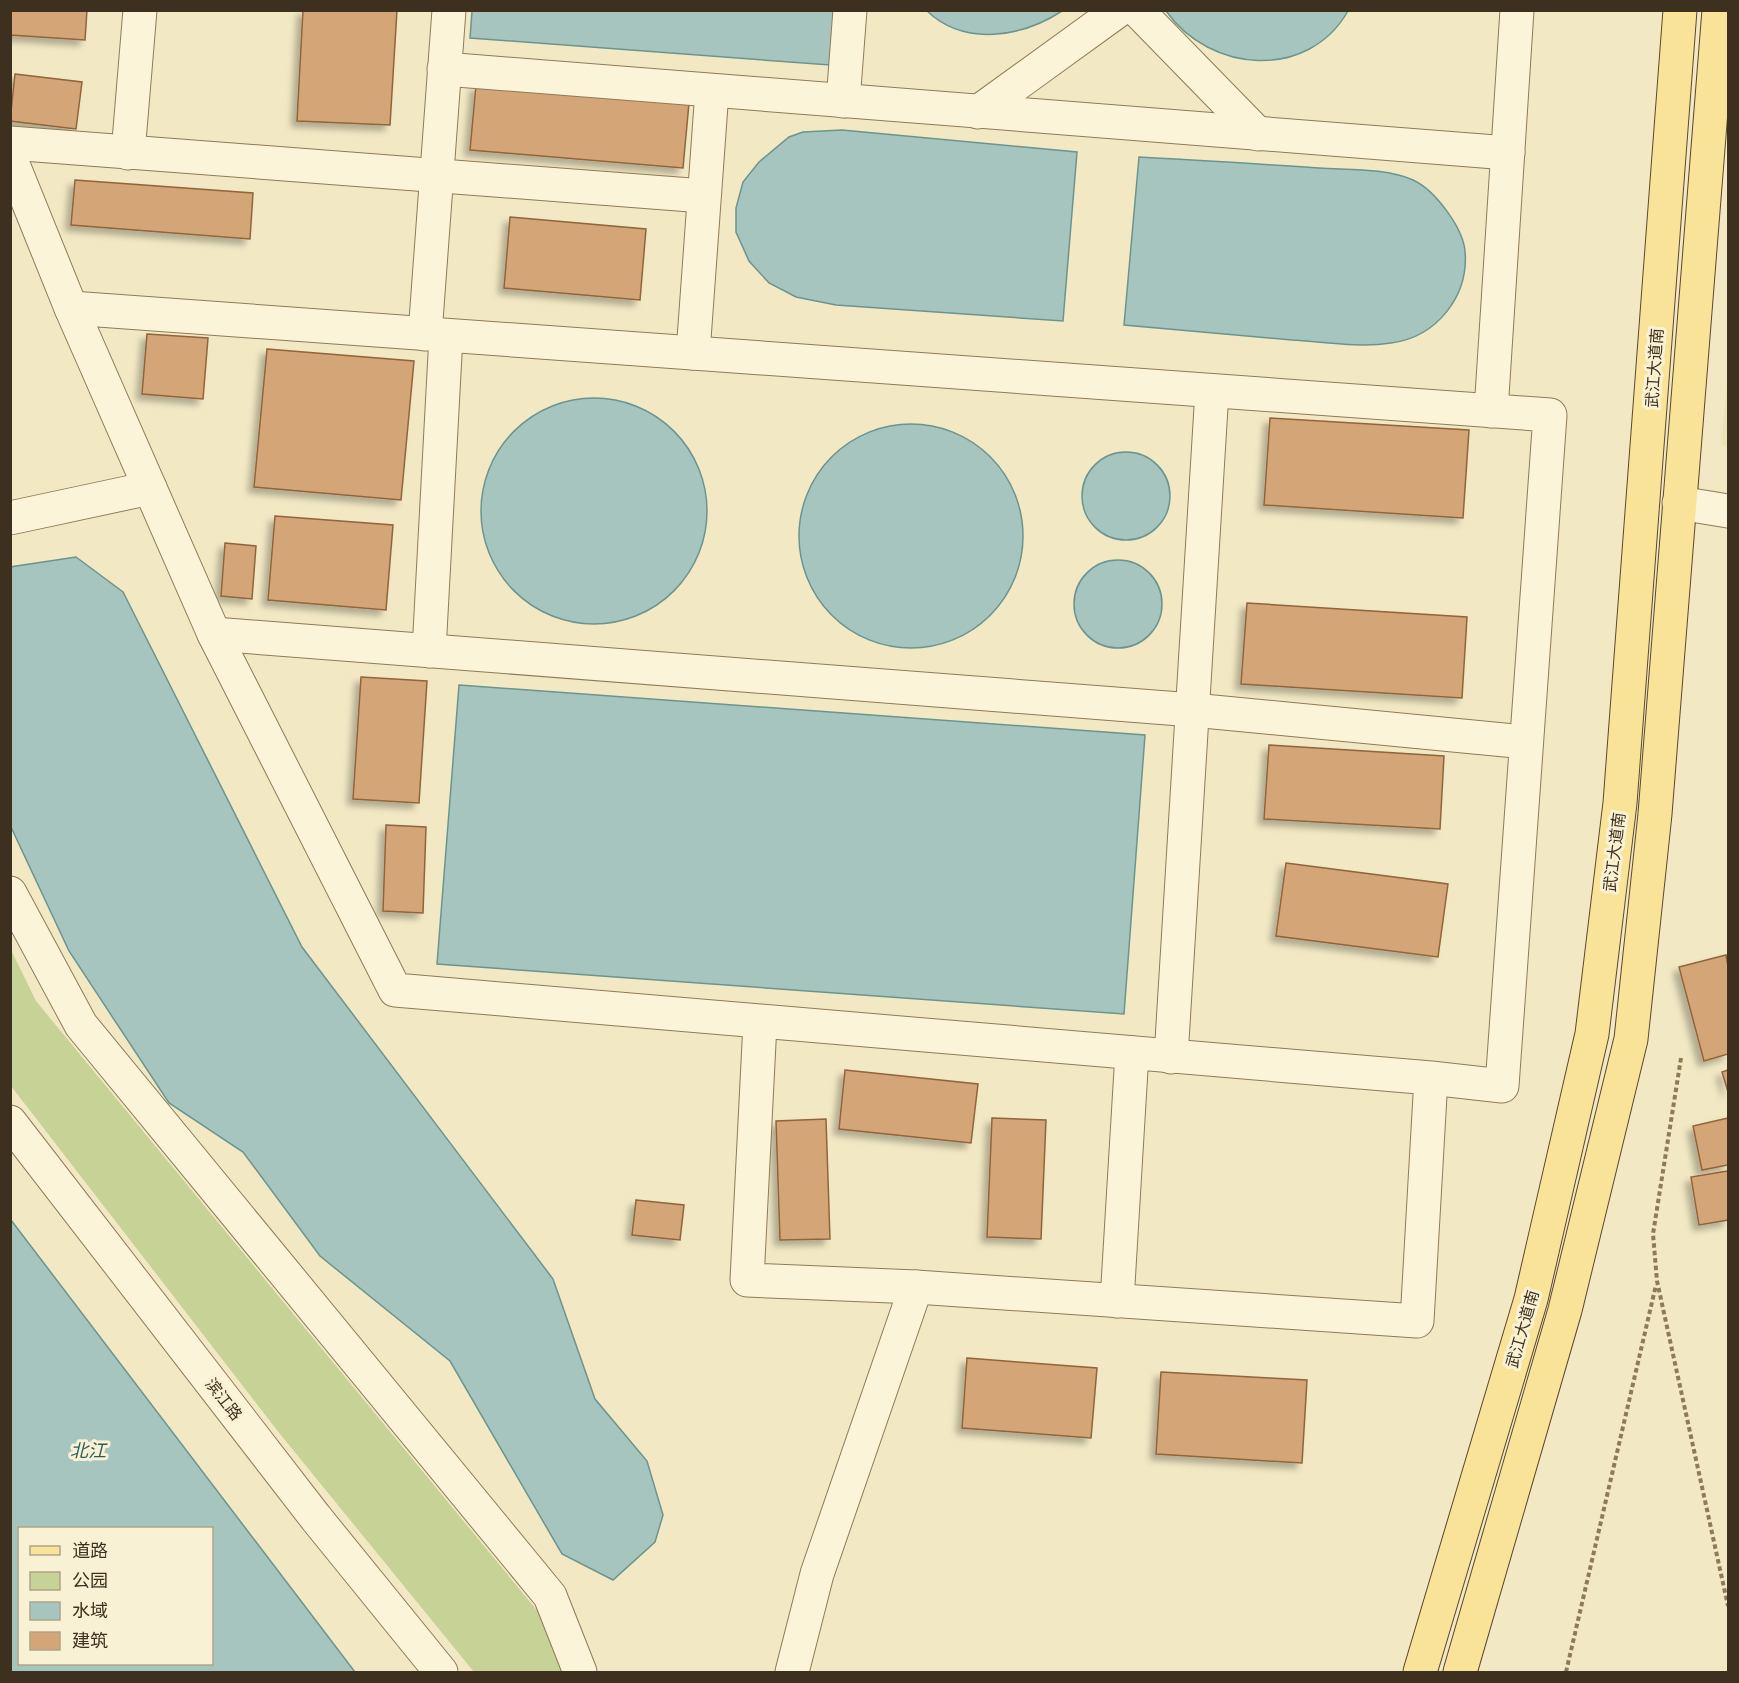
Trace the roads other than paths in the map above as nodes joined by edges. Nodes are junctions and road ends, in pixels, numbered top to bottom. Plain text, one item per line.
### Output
1 (140, 10) edge
2 (449, 10) edge
3 (850, 10) edge
4 (1119, 10) edge
5 (1137, 10) edge
6 (1517, 10) edge
7 (1680, 10) edge
8 (1719, 10) edge
9 (444, 69) junction
10 (712, 90) junction
11 (843, 101) junction
12 (978, 112) junction
13 (1257, 134) junction
14 (10, 143) edge
15 (128, 153) junction
16 (1508, 153) junction
17 (10, 157) edge
18 (436, 176) junction
19 (704, 196) junction
20 (71, 308) junction
21 (435, 335) junction
22 (693, 353) junction
23 (1212, 391) junction
24 (1491, 411) junction
25 (150, 488) junction
26 (1679, 503) junction
27 (1728, 511) edge
28 (10, 518) edge
29 (214, 634) junction
30 (429, 651) junction
31 (1193, 710) junction
32 (1526, 742) junction
33 (10, 893) edge
34 (760, 1023) junction
35 (1132, 1053) junction
36 (1171, 1057) junction
37 (1431, 1078) junction
38 (10, 1122) edge
39 (916, 1287) junction
40 (1117, 1301) junction
41 (441, 1672) edge
42 (580, 1672) edge
43 (792, 1672) edge
44 (1420, 1672) edge
45 (1460, 1672) edge

1 - 15 street
2 - 9 street
3 - 11 street
4 - 12 street
5 - 13 street
6 - 16 street
7 - 44 main road, 武江大道南
8 - 26 main road
9 - 10 street
9 - 18 street
10 - 11 street
10 - 19 street
11 - 12 street
12 - 13 street
13 - 16 street
14 - 15 street
15 - 18 street
16 - 24 street
17 - 20 street
18 - 19 street
18 - 21 street
19 - 22 street
20 - 21 street
20 - 25 street
21 - 22 street
21 - 30 street
22 - 23 street
23 - 24 street
23 - 31 street
24 - 32 street
25 - 28 street
25 - 29 street
26 - 27 street
26 - 45 main road
29 - 30 street
29 - 34 street
30 - 31 street
31 - 32 street
31 - 36 street
32 - 37 street
33 - 42 street
34 - 35 street
34 - 39 street
35 - 36 street
35 - 40 street
36 - 37 street
37 - 40 street
38 - 41 street, 滨江路
39 - 40 street
39 - 43 street

